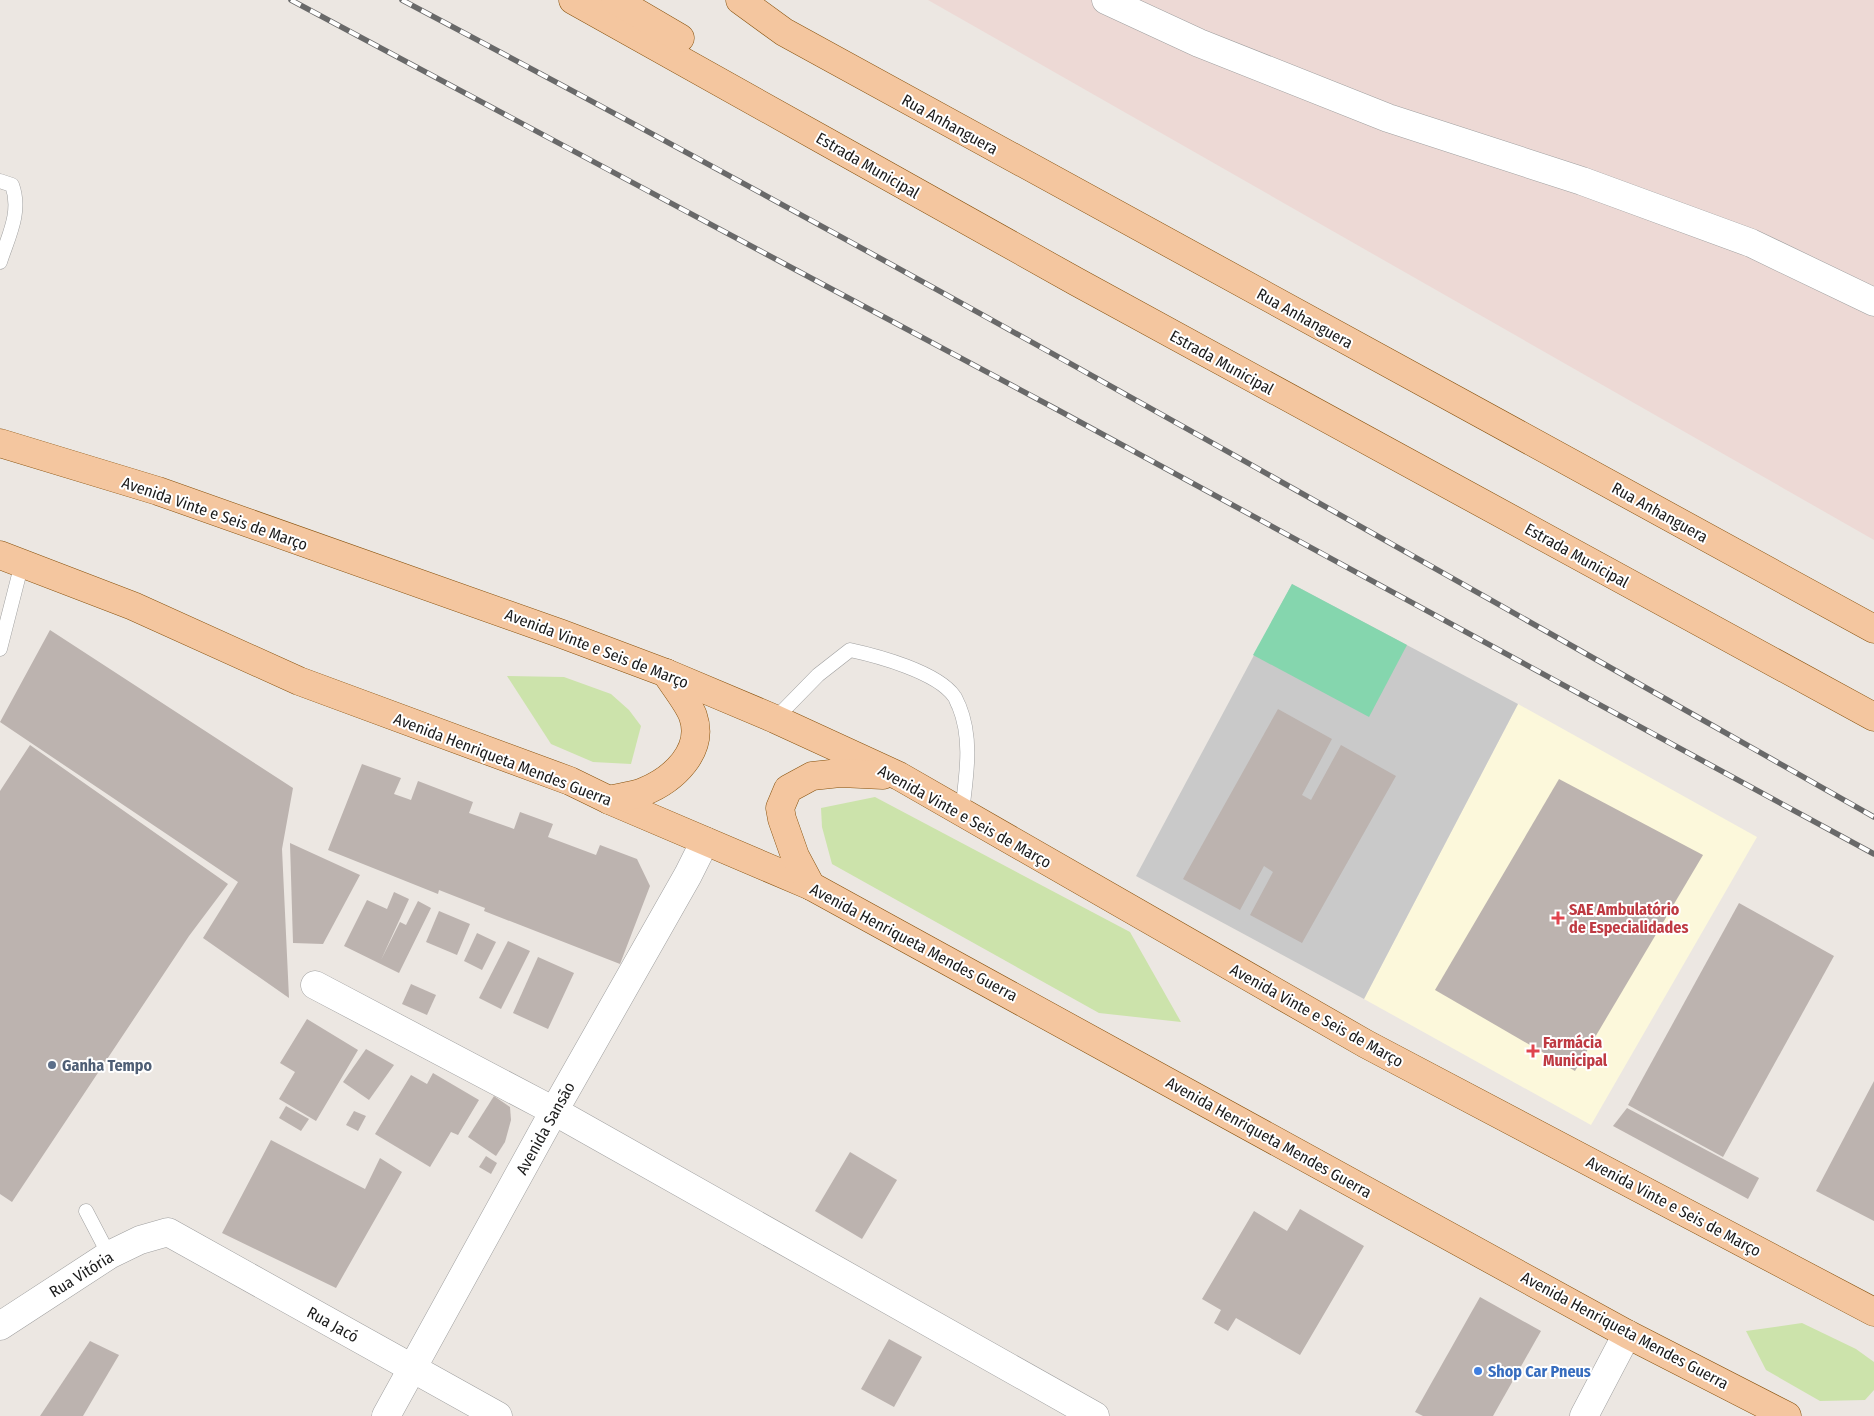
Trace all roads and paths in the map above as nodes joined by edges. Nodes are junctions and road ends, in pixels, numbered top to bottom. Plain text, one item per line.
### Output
1 (573, 0) edge
2 (614, 0) edge
3 (740, 0) edge
4 (1106, 0) edge
5 (763, 105) junction
6 (0, 181) edge
7 (0, 262) edge
8 (1874, 302) edge
9 (0, 443) edge
10 (11, 559) edge
11 (1874, 629) edge
12 (0, 649) edge
13 (666, 673) junction
14 (1874, 717) edge
15 (775, 719) junction
16 (899, 776) junction
17 (609, 800) junction
18 (962, 812) junction
19 (705, 841) junction
20 (811, 886) junction
21 (315, 985) dead end
22 (554, 1111) junction
23 (86, 1211) dead end
24 (168, 1232) joint
25 (109, 1255) junction
26 (1874, 1312) edge
27 (0, 1326) edge
28 (1627, 1334) junction
29 (413, 1368) junction
30 (386, 1416) edge
31 (498, 1416) edge
32 (1096, 1416) edge
33 (1584, 1416) edge
34 (1787, 1416) edge

1 - 5 main road, Estrada Municipal
2 - 5 main road
3 - 11 main road, Rua Anhanguera
4 - 8 street
5 - 14 main road, Estrada Municipal
6 - 7 lane
9 - 13 main road, Avenida Vinte e Seis de Março
10 - 12 lane
10 - 17 main road, Avenida Henriqueta Mendes Guerra
13 - 15 main road, Avenida Vinte e Seis de Março
13 - 17 main road
15 - 16 main road, Avenida Vinte e Seis de Março
15 - 18 lane
16 - 18 main road, Avenida Vinte e Seis de Março
16 - 20 main road
17 - 19 main road, Avenida Henriqueta Mendes Guerra
18 - 26 main road, Avenida Vinte e Seis de Março
19 - 20 main road, Avenida Henriqueta Mendes Guerra
19 - 22 street, Avenida Sansão
20 - 28 main road, Avenida Henriqueta Mendes Guerra
21 - 22 street
22 - 29 street, Avenida Sansão
22 - 32 street
23 - 25 lane
24 - 25 street, Rua Vitória
24 - 29 street, Rua Jacó
25 - 27 street, Rua Vitória
28 - 33 street
28 - 34 main road, Avenida Henriqueta Mendes Guerra
29 - 30 street, Avenida Sansão
29 - 31 street, Rua Jacó

